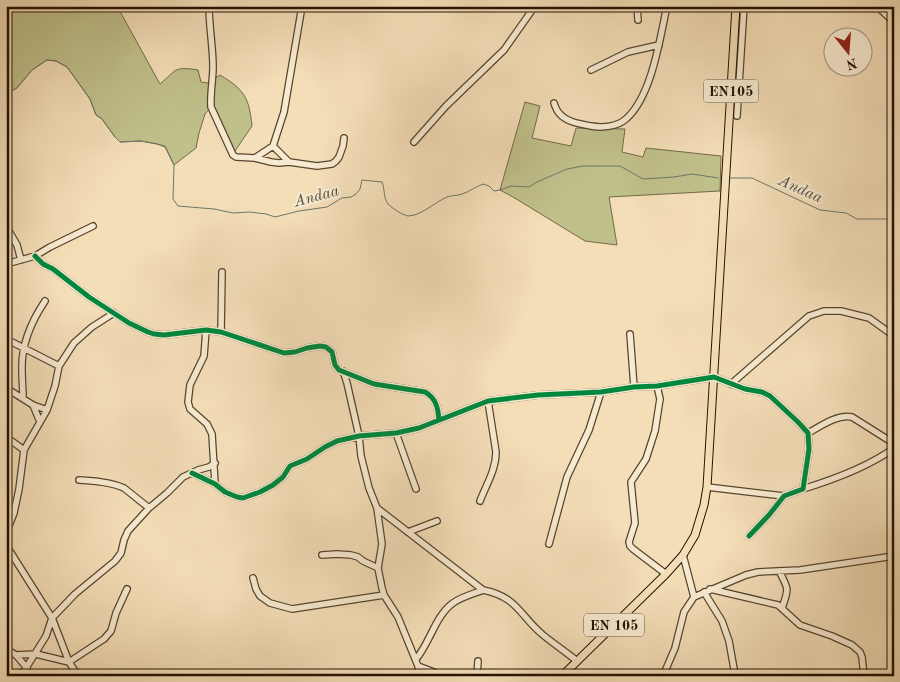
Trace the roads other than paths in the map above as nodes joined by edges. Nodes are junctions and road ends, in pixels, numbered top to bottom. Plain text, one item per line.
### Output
1 (209, 6) edge
2 (302, 6) edge
3 (535, 6) edge
4 (637, 6) edge
5 (667, 6) edge
6 (736, 6) edge
7 (744, 6) edge
8 (878, 6) edge
9 (638, 20) dead end
10 (894, 22) edge
11 (659, 45) junction
12 (591, 70) dead end
13 (554, 103) dead end
14 (737, 116) dead end
15 (344, 138) dead end
16 (414, 142) dead end
17 (273, 146) junction
18 (256, 158) junction
19 (289, 162) junction
20 (6, 226) edge
21 (93, 226) dead end
22 (35, 256) junction
23 (21, 260) junction
24 (6, 264) edge
25 (222, 272) dead end
26 (45, 301) dead end
27 (114, 312) junction
28 (206, 330) junction
29 (221, 332) junction
30 (630, 334) dead end
31 (894, 336) edge
32 (6, 339) edge
33 (24, 348) junction
34 (59, 366) junction
35 (343, 371) junction
36 (714, 377) junction
37 (731, 384) junction
38 (657, 386) junction
39 (634, 387) junction
40 (6, 388) edge
41 (601, 392) junction
42 (23, 398) junction
43 (488, 401) junction
44 (33, 405) junction
45 (47, 410) junction
46 (439, 420) junction
47 (40, 422) junction
48 (396, 433) junction
49 (808, 434) junction
50 (6, 436) edge
51 (360, 436) junction
52 (24, 450) junction
53 (215, 463) junction
54 (192, 473) junction
55 (79, 480) dead end
56 (215, 484) junction
57 (707, 486) junction
58 (416, 489) dead end
59 (803, 489) junction
60 (784, 496) junction
61 (480, 501) dead end
62 (149, 508) junction
63 (376, 508) junction
64 (437, 521) dead end
65 (408, 532) junction
66 (6, 533) edge
67 (748, 536) dead end
68 (548, 544) dead end
69 (6, 545) edge
70 (322, 555) dead end
71 (683, 555) junction
72 (893, 558) edge
73 (378, 568) junction
74 (779, 571) junction
75 (666, 574) junction
76 (253, 578) dead end
77 (127, 589) dead end
78 (483, 590) junction
79 (707, 590) junction
80 (384, 595) junction
81 (694, 597) junction
82 (782, 608) junction
83 (52, 618) junction
84 (46, 636) junction
85 (59, 636) junction
86 (6, 650) edge
87 (36, 654) junction
88 (16, 655) junction
89 (416, 660) junction
90 (478, 661) dead end
91 (577, 661) junction
92 (69, 662) junction
93 (418, 666) junction
94 (27, 668) junction
95 (734, 669) dead end
96 (665, 674) edge
97 (21, 676) edge
98 (78, 676) edge
99 (420, 676) edge
100 (437, 676) edge
101 (477, 676) edge
102 (562, 676) edge
103 (864, 676) edge

1 - 18 street
2 - 17 street
3 - 16 street
4 - 9 street
5 - 11 street
6 - 36 main road, EN105
7 - 14 street
8 - 10 street
11 - 12 street
11 - 13 street
15 - 19 street
17 - 18 street
17 - 19 street
18 - 19 street
20 - 23 street
21 - 22 street
22 - 23 street
22 - 27 street
23 - 24 street
25 - 29 street
26 - 33 street
27 - 28 street
27 - 34 street
28 - 29 street
28 - 53 street
29 - 35 street
30 - 39 street
31 - 37 street
32 - 33 street
33 - 34 street
33 - 42 street
34 - 45 street
35 - 46 street
35 - 51 street
36 - 37 street
36 - 38 street
36 - 57 main road, EN105
37 - 49 street
38 - 39 street
38 - 75 street
39 - 41 street
40 - 42 street
41 - 43 street
41 - 68 street
42 - 44 street
43 - 46 street
43 - 61 street
44 - 45 street
44 - 47 street
45 - 47 street
46 - 48 street
47 - 52 street
48 - 51 street
48 - 58 street
49 - 59 street
49 - 59 street
50 - 52 street
51 - 56 street
51 - 63 street
52 - 66 street
53 - 54 street
53 - 56 street
54 - 56 street
54 - 62 street
55 - 62 street
57 - 60 street
57 - 71 main road, EN105
59 - 60 street
60 - 67 street
62 - 83 street
63 - 65 street
63 - 73 street
64 - 65 street
65 - 78 street
69 - 83 street
70 - 73 street
71 - 75 main road, EN105
71 - 81 street
72 - 74 street
73 - 80 street
74 - 79 street
74 - 82 street
75 - 91 main road, EN 105
76 - 80 street
77 - 92 street
78 - 89 street
78 - 91 street
79 - 81 street
79 - 82 street
79 - 95 street
80 - 89 street
81 - 96 street
82 - 103 street
83 - 84 street
83 - 85 street
84 - 85 street
84 - 87 street
85 - 92 street
86 - 88 street
87 - 88 street
87 - 92 street
87 - 94 street
88 - 94 street
89 - 93 street
90 - 101 street
91 - 102 main road, EN 105
92 - 98 street
93 - 99 street
93 - 100 street
94 - 97 street

